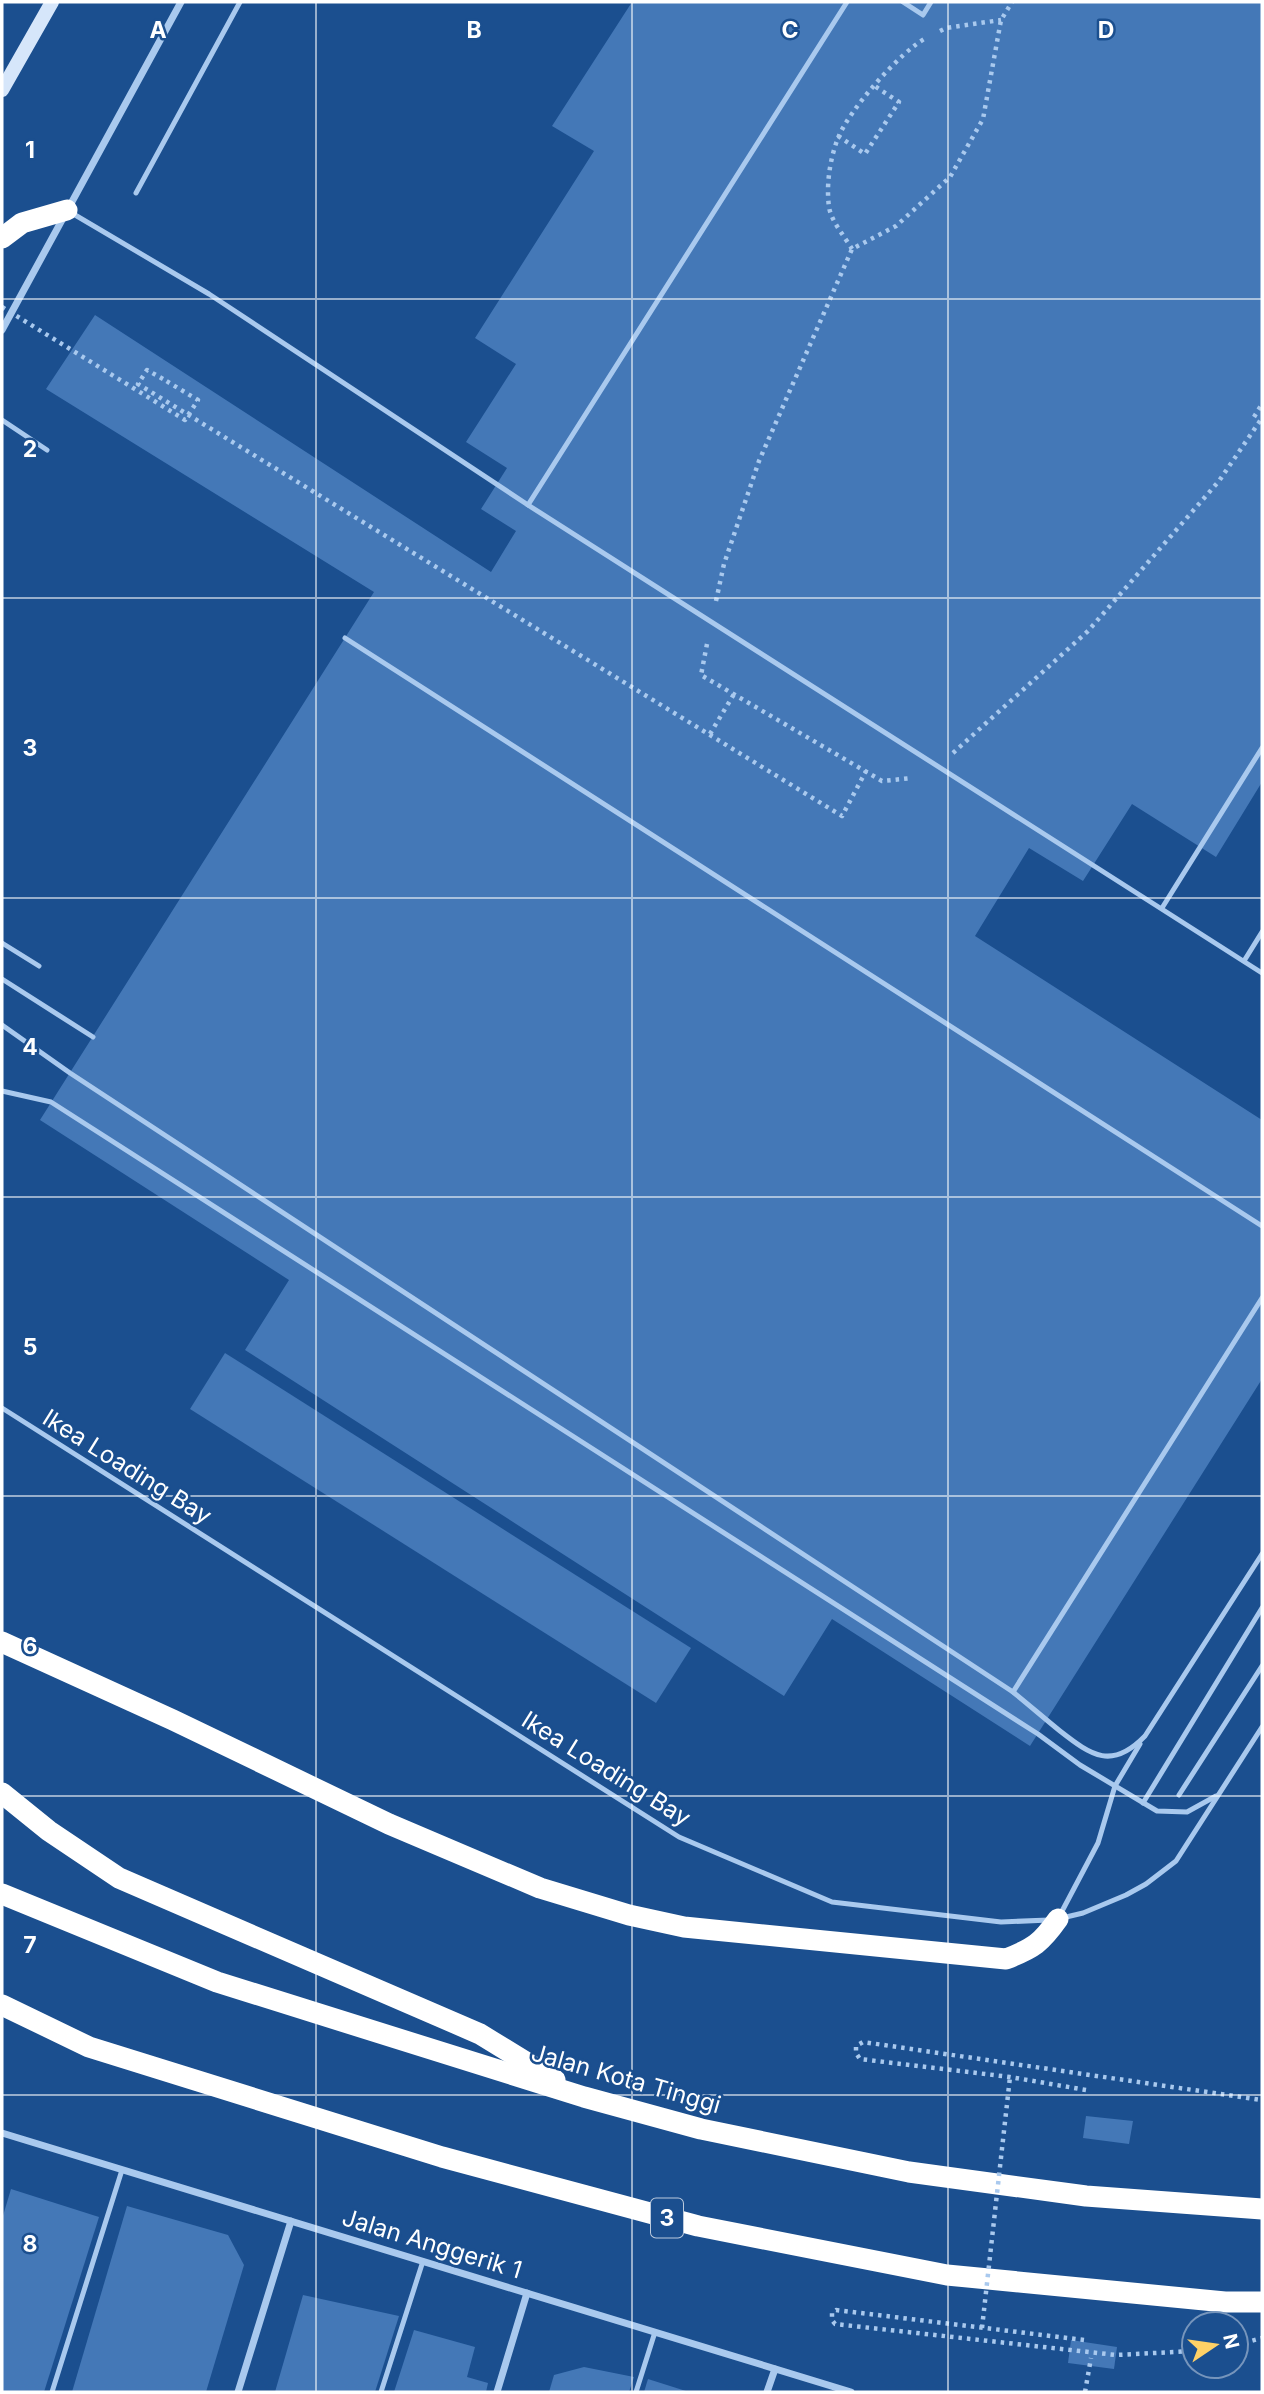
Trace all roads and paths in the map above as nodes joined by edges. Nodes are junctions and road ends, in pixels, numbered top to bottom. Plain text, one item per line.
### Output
1 (52, 2) edge
2 (181, 2) edge
3 (240, 2) edge
4 (846, 2) edge
5 (903, 2) edge
6 (931, 2) edge
7 (1012, 2) edge
8 (1001, 20) junction
9 (873, 85) junction
10 (2, 90) edge
11 (838, 136) junction
12 (136, 193) dead end
13 (67, 210) junction
14 (2, 238) edge
15 (852, 249) junction
16 (2, 307) edge
17 (2, 330) edge
18 (1262, 404) edge
19 (1254, 416) dead end
20 (1262, 418) edge
21 (2, 420) edge
22 (47, 450) dead end
23 (528, 505) junction
24 (714, 613) dead end
25 (345, 638) dead end
26 (709, 638) dead end
27 (734, 694) junction
28 (709, 733) junction
29 (1262, 748) edge
30 (946, 760) dead end
31 (866, 771) junction
32 (916, 777) dead end
33 (1161, 908) junction
34 (1262, 932) edge
35 (2, 943) edge
36 (1244, 961) junction
37 (39, 967) dead end
38 (1262, 973) edge
39 (2, 979) edge
40 (2, 1026) edge
41 (93, 1037) dead end
42 (2, 1091) edge
43 (1262, 1227) edge
44 (1262, 1298) edge
45 (2, 1408) edge
46 (1262, 1554) edge
47 (1262, 1608) edge
48 (2, 1642) edge
49 (1262, 1667) edge
50 (1013, 1692) junction
51 (1262, 1727) edge
52 (1145, 1735) junction
53 (1115, 1786) junction
54 (2, 1793) edge
55 (1219, 1794) junction
56 (1179, 1795) dead end
57 (1143, 1803) junction
58 (2, 1894) edge
59 (1059, 1919) junction
60 (2, 2005) edge
61 (2, 2021) edge
62 (89, 2047) junction
63 (1010, 2077) junction
64 (1086, 2090) dead end
65 (584, 2097) junction
66 (1262, 2099) edge
67 (2, 2133) edge
68 (122, 2170) junction
69 (1262, 2209) edge
70 (291, 2221) junction
71 (423, 2261) junction
72 (527, 2293) junction
73 (1262, 2302) edge
74 (982, 2328) junction
75 (655, 2332) junction
76 (1084, 2340) dead end
77 (1180, 2352) edge
78 (1091, 2358) dead end
79 (775, 2369) junction
80 (52, 2392) edge
81 (238, 2392) edge
82 (381, 2392) edge
83 (497, 2392) edge
84 (636, 2392) edge
85 (767, 2392) edge
86 (851, 2392) edge
87 (1085, 2392) edge

1 - 10 main road
2 - 13 street
3 - 12 lane
4 - 23 lane
5 - 6 lane
7 - 8 path
8 - 9 path
8 - 15 path
9 - 11 path
9 - 11 path
11 - 15 path
13 - 14 highway
13 - 17 street
13 - 23 lane
15 - 24 path
16 - 28 path, bridge
18 - 19 path
20 - 30 path
21 - 22 lane
23 - 33 lane
25 - 43 lane
26 - 27 path
27 - 28 path
27 - 31 path
28 - 31 path
29 - 33 lane
31 - 32 path
33 - 36 lane
34 - 36 lane
35 - 37 lane
36 - 38 lane
39 - 41 lane
40 - 50 lane
42 - 53 lane
44 - 50 lane
45 - 59 lane, Ikea Loading Bay
46 - 52 lane
47 - 57 lane
48 - 59 highway
49 - 56 lane
50 - 52 lane
51 - 55 lane, Ikea Loading Bay
52 - 53 lane
53 - 57 lane
53 - 59 lane
54 - 65 highway
55 - 57 lane
55 - 59 lane, Ikea Loading Bay
58 - 65 highway, Jalan Kota Tinggi
60 - 62 highway, 3
61 - 62 highway
62 - 73 highway, 3
63 - 64 path
63 - 66 path
63 - 74 path, bridge
65 - 69 highway, Jalan Kota Tinggi
67 - 68 street, Jalan Anggerik 1
68 - 70 street, Jalan Anggerik 1
68 - 80 lane
70 - 71 street, Jalan Anggerik 1
70 - 81 street
71 - 72 street, Jalan Anggerik 1
71 - 82 lane
72 - 75 street, Jalan Anggerik 1
72 - 83 street
74 - 76 path
74 - 77 path
75 - 79 street, Jalan Anggerik 1
75 - 84 lane
78 - 87 path
79 - 85 street
79 - 86 street, Jalan Anggerik 1

